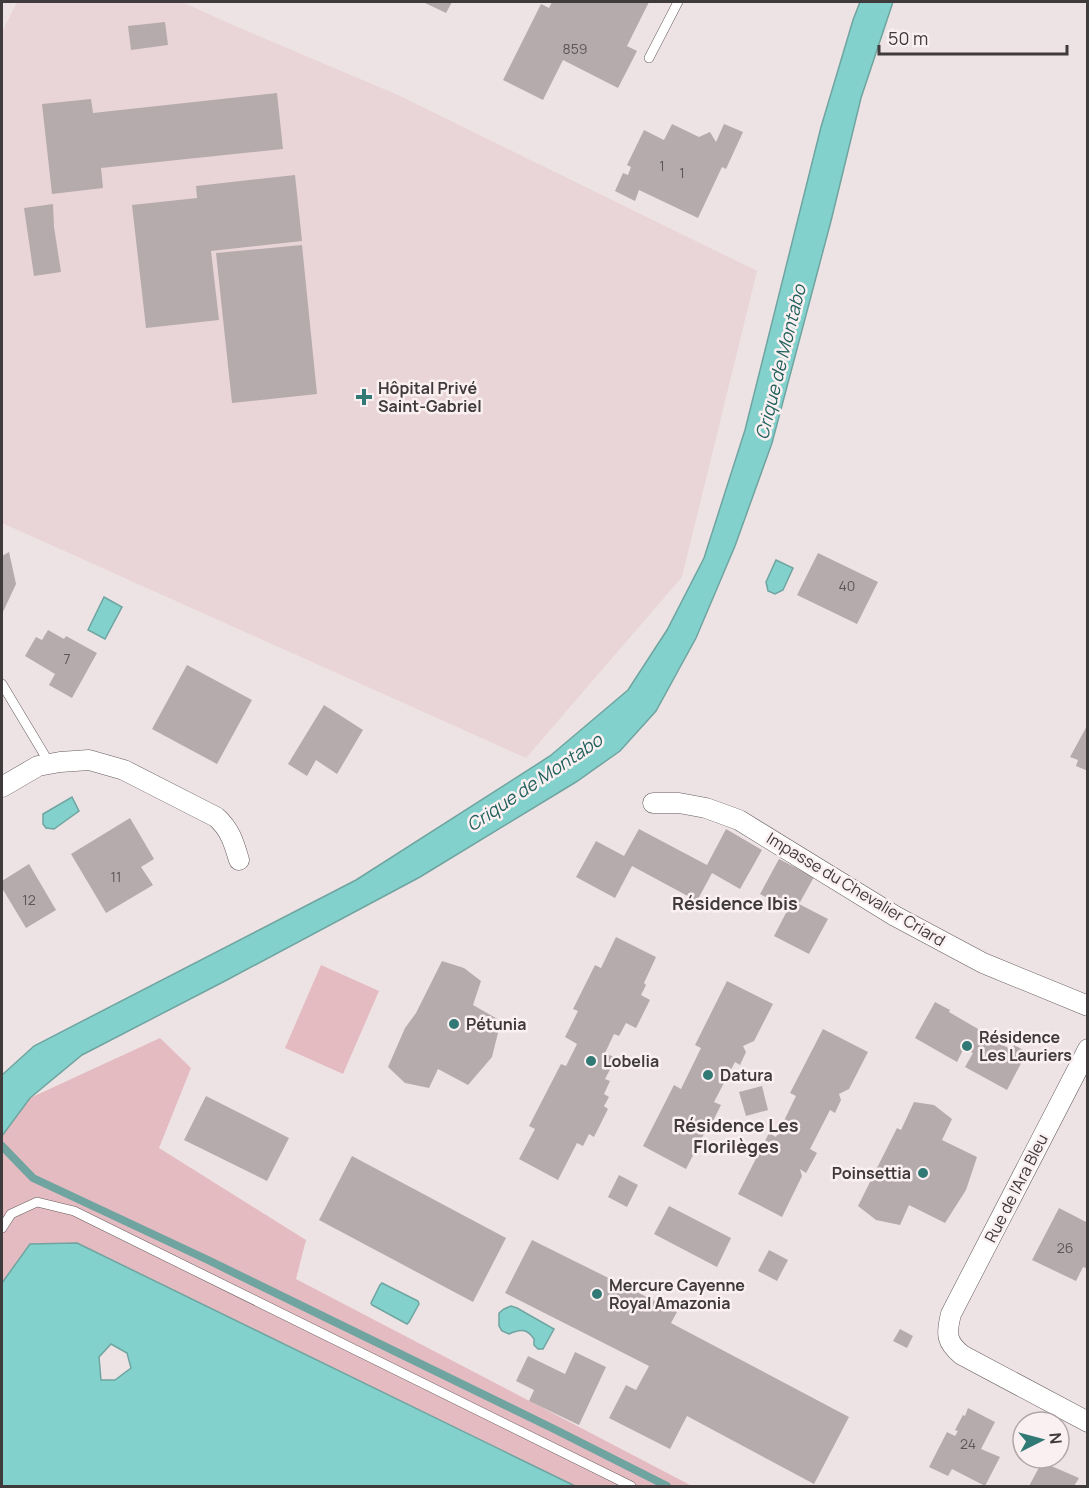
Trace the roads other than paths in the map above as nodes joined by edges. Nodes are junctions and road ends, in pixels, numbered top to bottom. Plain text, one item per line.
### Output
1 (678, 2) edge
2 (649, 58) dead end
3 (2, 684) edge
4 (50, 764) junction
5 (2, 787) edge
6 (653, 803) dead end
7 (239, 860) dead end
8 (1088, 1006) edge
9 (1088, 1049) edge
10 (2, 1228) edge
11 (1088, 1422) edge
12 (631, 1486) edge

1 - 2 lane
3 - 4 lane
4 - 5 street
4 - 7 street
6 - 8 street, Impasse du Chevalier Criard
9 - 11 street, Rue de l'Ara Bleu
10 - 12 lane

